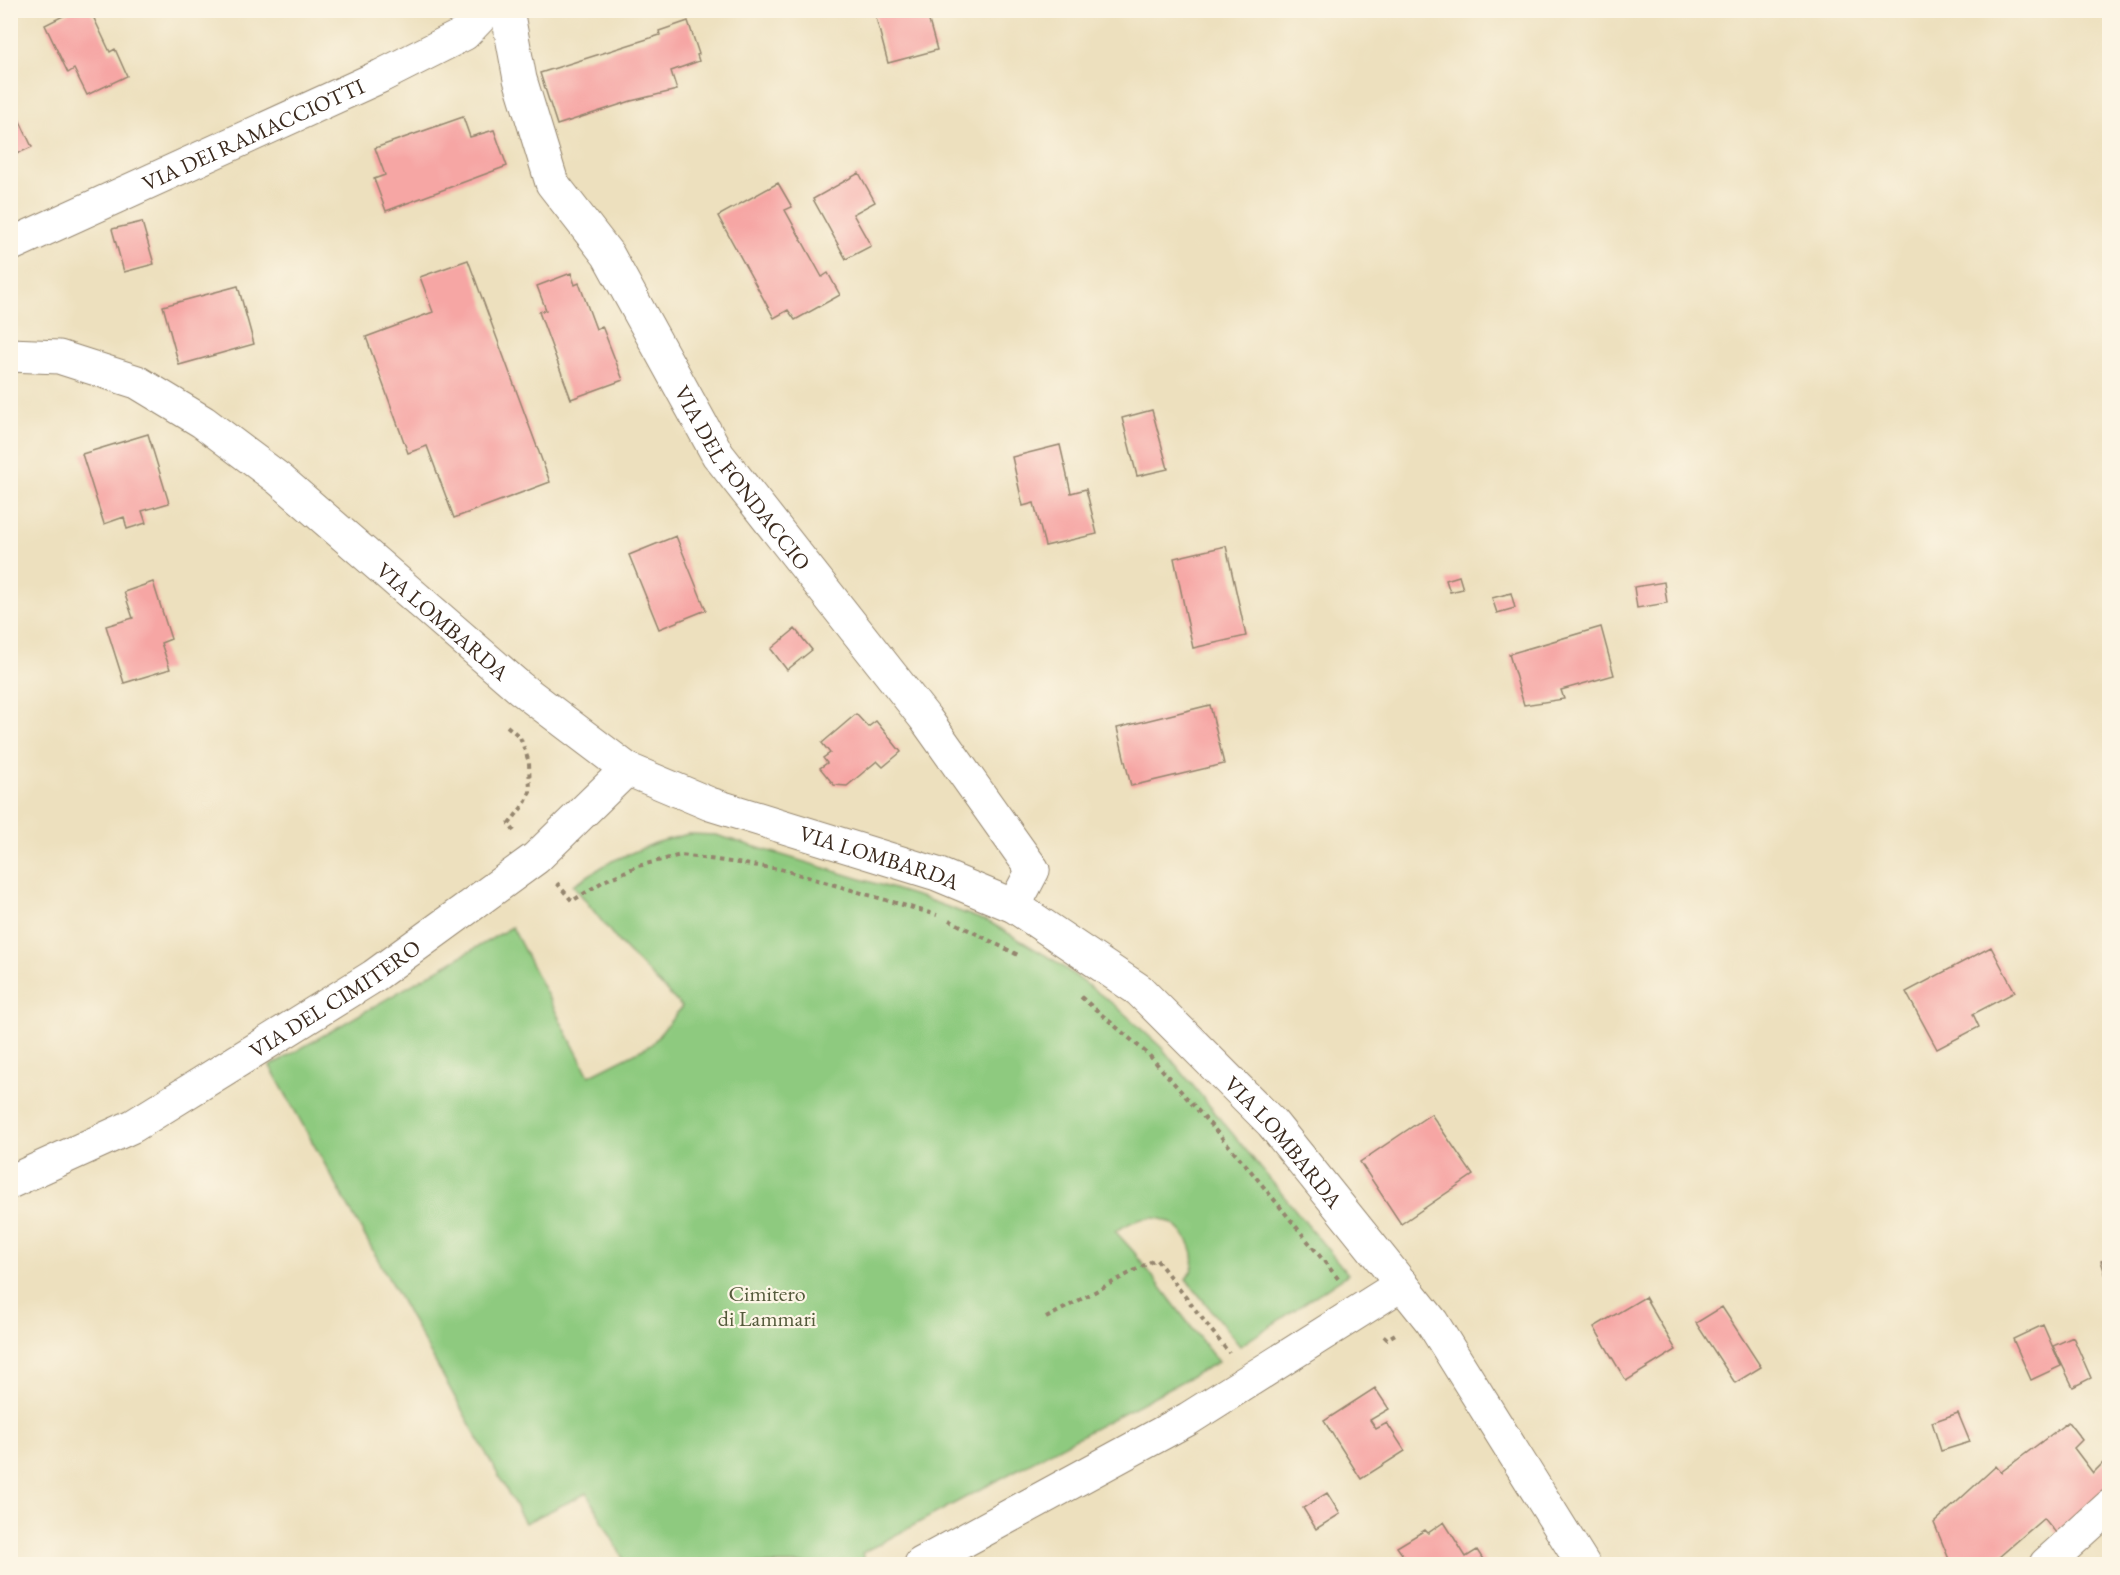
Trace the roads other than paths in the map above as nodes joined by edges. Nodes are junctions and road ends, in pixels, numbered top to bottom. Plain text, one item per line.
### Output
1 (487, 10) edge
2 (507, 10) edge
3 (10, 245) edge
4 (10, 355) edge
5 (627, 769) junction
6 (1014, 906) junction
7 (10, 1182) edge
8 (1402, 1284) junction
9 (2109, 1506) edge
10 (921, 1564) edge
11 (1583, 1564) edge
12 (2046, 1564) edge

1 - 3 street, VIA DEI RAMACCIOTTI
2 - 6 street, VIA DEL FONDACCIO
4 - 5 street, VIA LOMBARDA
5 - 6 street, VIA LOMBARDA
5 - 7 street, VIA DEL CIMITERO
6 - 8 street, VIA LOMBARDA
8 - 10 street
8 - 11 street, VIA LOMBARDA
9 - 12 street

